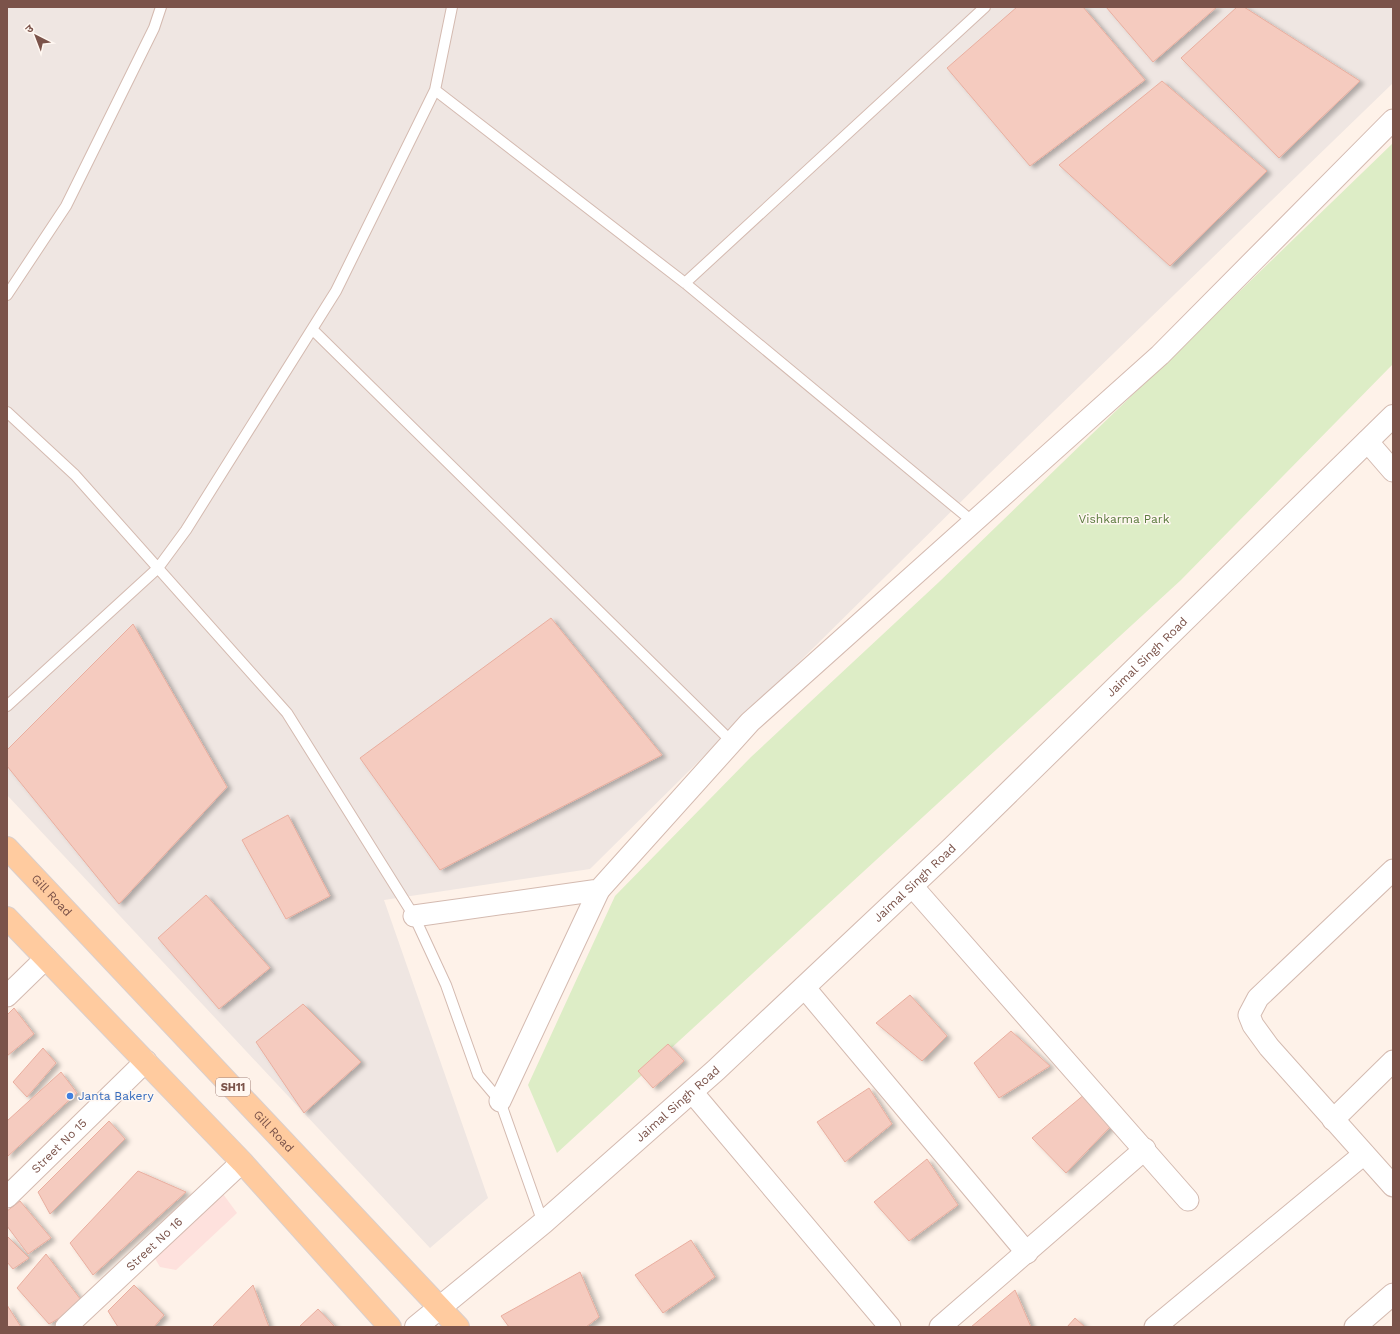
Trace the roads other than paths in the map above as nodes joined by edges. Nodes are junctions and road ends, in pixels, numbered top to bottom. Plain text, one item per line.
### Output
1 (161, 7) edge
2 (452, 7) edge
3 (985, 7) edge
4 (435, 90) junction
5 (1393, 120) edge
6 (685, 283) junction
7 (7, 295) edge
8 (313, 330) junction
9 (7, 412) edge
10 (1393, 416) edge
11 (1367, 441) junction
12 (1393, 471) edge
13 (972, 521) junction
14 (158, 568) junction
15 (7, 706) edge
16 (732, 742) junction
17 (7, 848) edge
18 (1393, 871) edge
19 (912, 886) junction
20 (599, 890) junction
21 (414, 916) junction
22 (7, 918) edge
23 (46, 958) junction
24 (804, 987) junction
25 (7, 996) edge
26 (146, 1061) junction
27 (1393, 1061) edge
28 (692, 1092) junction
29 (500, 1101) junction
30 (1333, 1120) junction
31 (1145, 1150) junction
32 (1364, 1154) junction
33 (242, 1162) junction
34 (1393, 1186) edge
35 (7, 1197) edge
36 (1188, 1200) dead end
37 (543, 1223) junction
38 (1027, 1253) junction
39 (1393, 1294) edge
40 (439, 1307) junction
41 (66, 1327) edge
42 (390, 1327) edge
43 (416, 1327) edge
44 (458, 1327) edge
45 (890, 1327) edge
46 (940, 1327) edge
47 (1155, 1327) edge
48 (1355, 1327) edge

1 - 7 lane
2 - 4 lane
3 - 6 lane
4 - 6 lane
4 - 8 lane
5 - 13 street
6 - 13 lane
8 - 14 lane
8 - 16 lane
9 - 14 lane
10 - 11 street, Jaimal Singh Road
11 - 12 street
11 - 19 street, Jaimal Singh Road
13 - 16 street
14 - 15 lane
14 - 21 lane
16 - 20 street
17 - 40 main road, Gill Road / SH11
18 - 30 street
19 - 24 street, Jaimal Singh Road
19 - 31 street
20 - 21 street
20 - 29 street
21 - 29 lane
22 - 23 main road
23 - 25 street
23 - 26 main road
24 - 28 street, Jaimal Singh Road
24 - 38 street
26 - 33 main road
26 - 35 street, Street No 15
27 - 30 street
28 - 37 street, Jaimal Singh Road
28 - 45 street
29 - 37 lane
30 - 32 street
31 - 36 street
31 - 38 street
32 - 34 street
32 - 47 street
33 - 41 street, Street No 16
33 - 42 main road
37 - 40 street, Jaimal Singh Road
38 - 46 street
39 - 48 street
40 - 43 street, Jaimal Singh Road
40 - 44 main road, Gill Road / SH11

